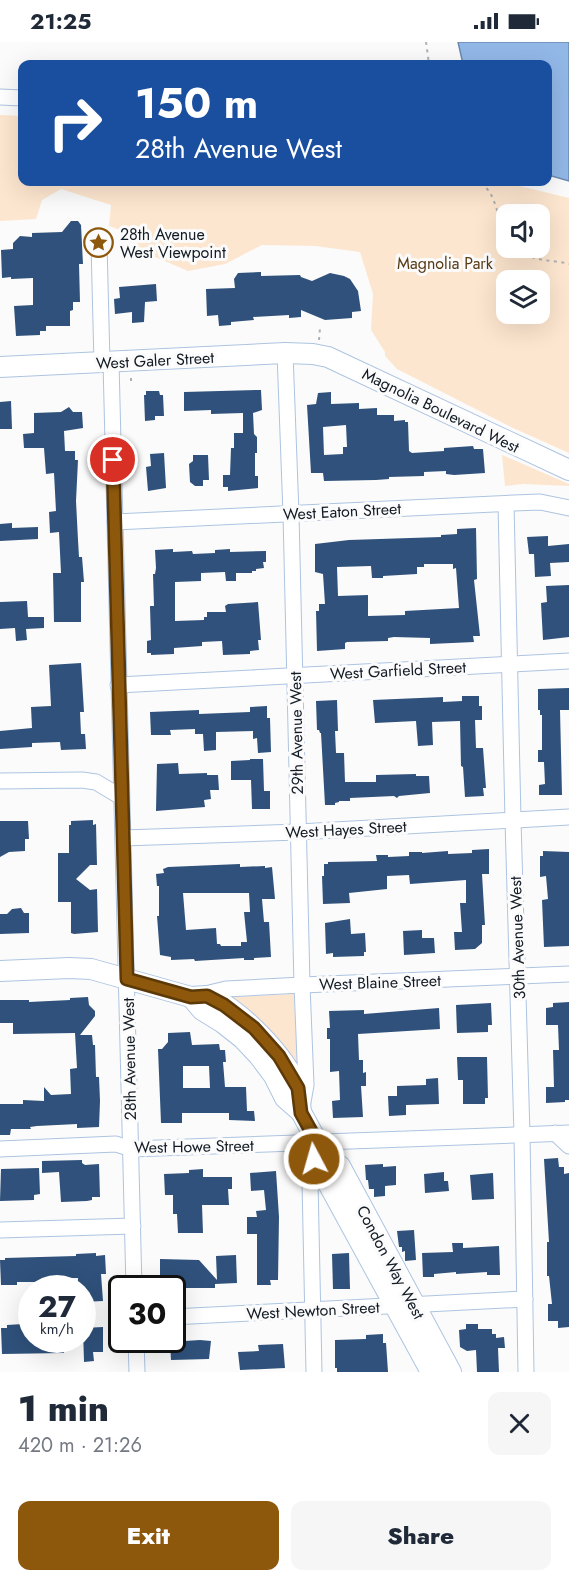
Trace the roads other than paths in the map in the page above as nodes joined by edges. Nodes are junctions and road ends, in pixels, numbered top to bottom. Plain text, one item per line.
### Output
1 (0, 97) edge
2 (18, 98) edge
3 (99, 243) dead end
4 (315, 347) joint
5 (285, 353) junction
6 (107, 362) junction
7 (0, 367) edge
8 (569, 470) edge
9 (506, 504) junction
10 (569, 508) edge
11 (291, 514) junction
12 (115, 522) junction
13 (569, 661) edge
14 (509, 664) junction
15 (294, 675) junction
16 (118, 685) junction
17 (0, 781) edge
18 (121, 797) junction
19 (569, 817) edge
20 (513, 820) junction
21 (298, 832) junction
22 (123, 838) junction
23 (0, 971) edge
24 (569, 974) edge
25 (519, 977) junction
26 (127, 979) junction
27 (302, 984) junction
28 (191, 997) junction
29 (301, 1113) junction
30 (562, 1133) edge
31 (522, 1135) junction
32 (569, 1146) edge
33 (0, 1149) edge
34 (131, 1149) junction
35 (322, 1150) junction
36 (133, 1226) junction
37 (0, 1230) edge
38 (134, 1275) edge
39 (525, 1299) junction
40 (405, 1305) junction
41 (312, 1310) junction
42 (186, 1316) edge
43 (136, 1353) edge
44 (137, 1372) edge
45 (314, 1372) edge
46 (431, 1372) edge
47 (451, 1372) edge
48 (526, 1372) edge

1 - 2 street
3 - 6 street, 28th Avenue West
4 - 5 main road, West Galer Street
4 - 8 main road, Magnolia Boulevard West
5 - 6 main road, West Galer Street
5 - 11 street, 29th Avenue West
6 - 7 main road, West Galer Street
6 - 12 street, 28th Avenue West
9 - 10 street, West Eaton Street
9 - 11 street, West Eaton Street
9 - 14 street, 30th Avenue West
11 - 12 street, West Eaton Street
11 - 15 street, 29th Avenue West
12 - 16 street, 28th Avenue West
13 - 14 street, West Garfield Street
14 - 15 street, West Garfield Street
14 - 20 street, 30th Avenue West
15 - 16 street, West Garfield Street
15 - 21 street, 29th Avenue West
16 - 18 street, 28th Avenue West
17 - 18 street
18 - 22 street, 28th Avenue West
19 - 20 street, West Hayes Street
20 - 21 street, West Hayes Street
20 - 25 street, 30th Avenue West
21 - 22 street, West Hayes Street
21 - 27 street, 29th Avenue West
22 - 26 street, 28th Avenue West
23 - 26 main road
24 - 25 street, West Blaine Street
25 - 27 street, West Blaine Street
25 - 31 street, 30th Avenue West
26 - 28 main road, Condon Way West
26 - 34 street, 28th Avenue West
27 - 28 street, West Blaine Street
27 - 29 street, 29th Avenue West
28 - 29 main road, Condon Way West
29 - 35 main road, Condon Way West
30 - 31 street, West Howe Street
30 - 32 street
31 - 35 street, West Howe Street
31 - 39 street, 30th Avenue West
33 - 34 street, West Howe Street
34 - 35 street, West Howe Street
34 - 36 street, 28th Avenue West
35 - 40 main road, Condon Way West
35 - 41 street
36 - 37 street
36 - 38 street, 28th Avenue West
39 - 40 street, West Newton Street
39 - 48 street, 30th Avenue West
40 - 41 street, West Newton Street
40 - 46 main road, Condon Way West
40 - 47 main road, Condon Way West
41 - 42 street, West Newton Street
41 - 45 street
43 - 44 street

